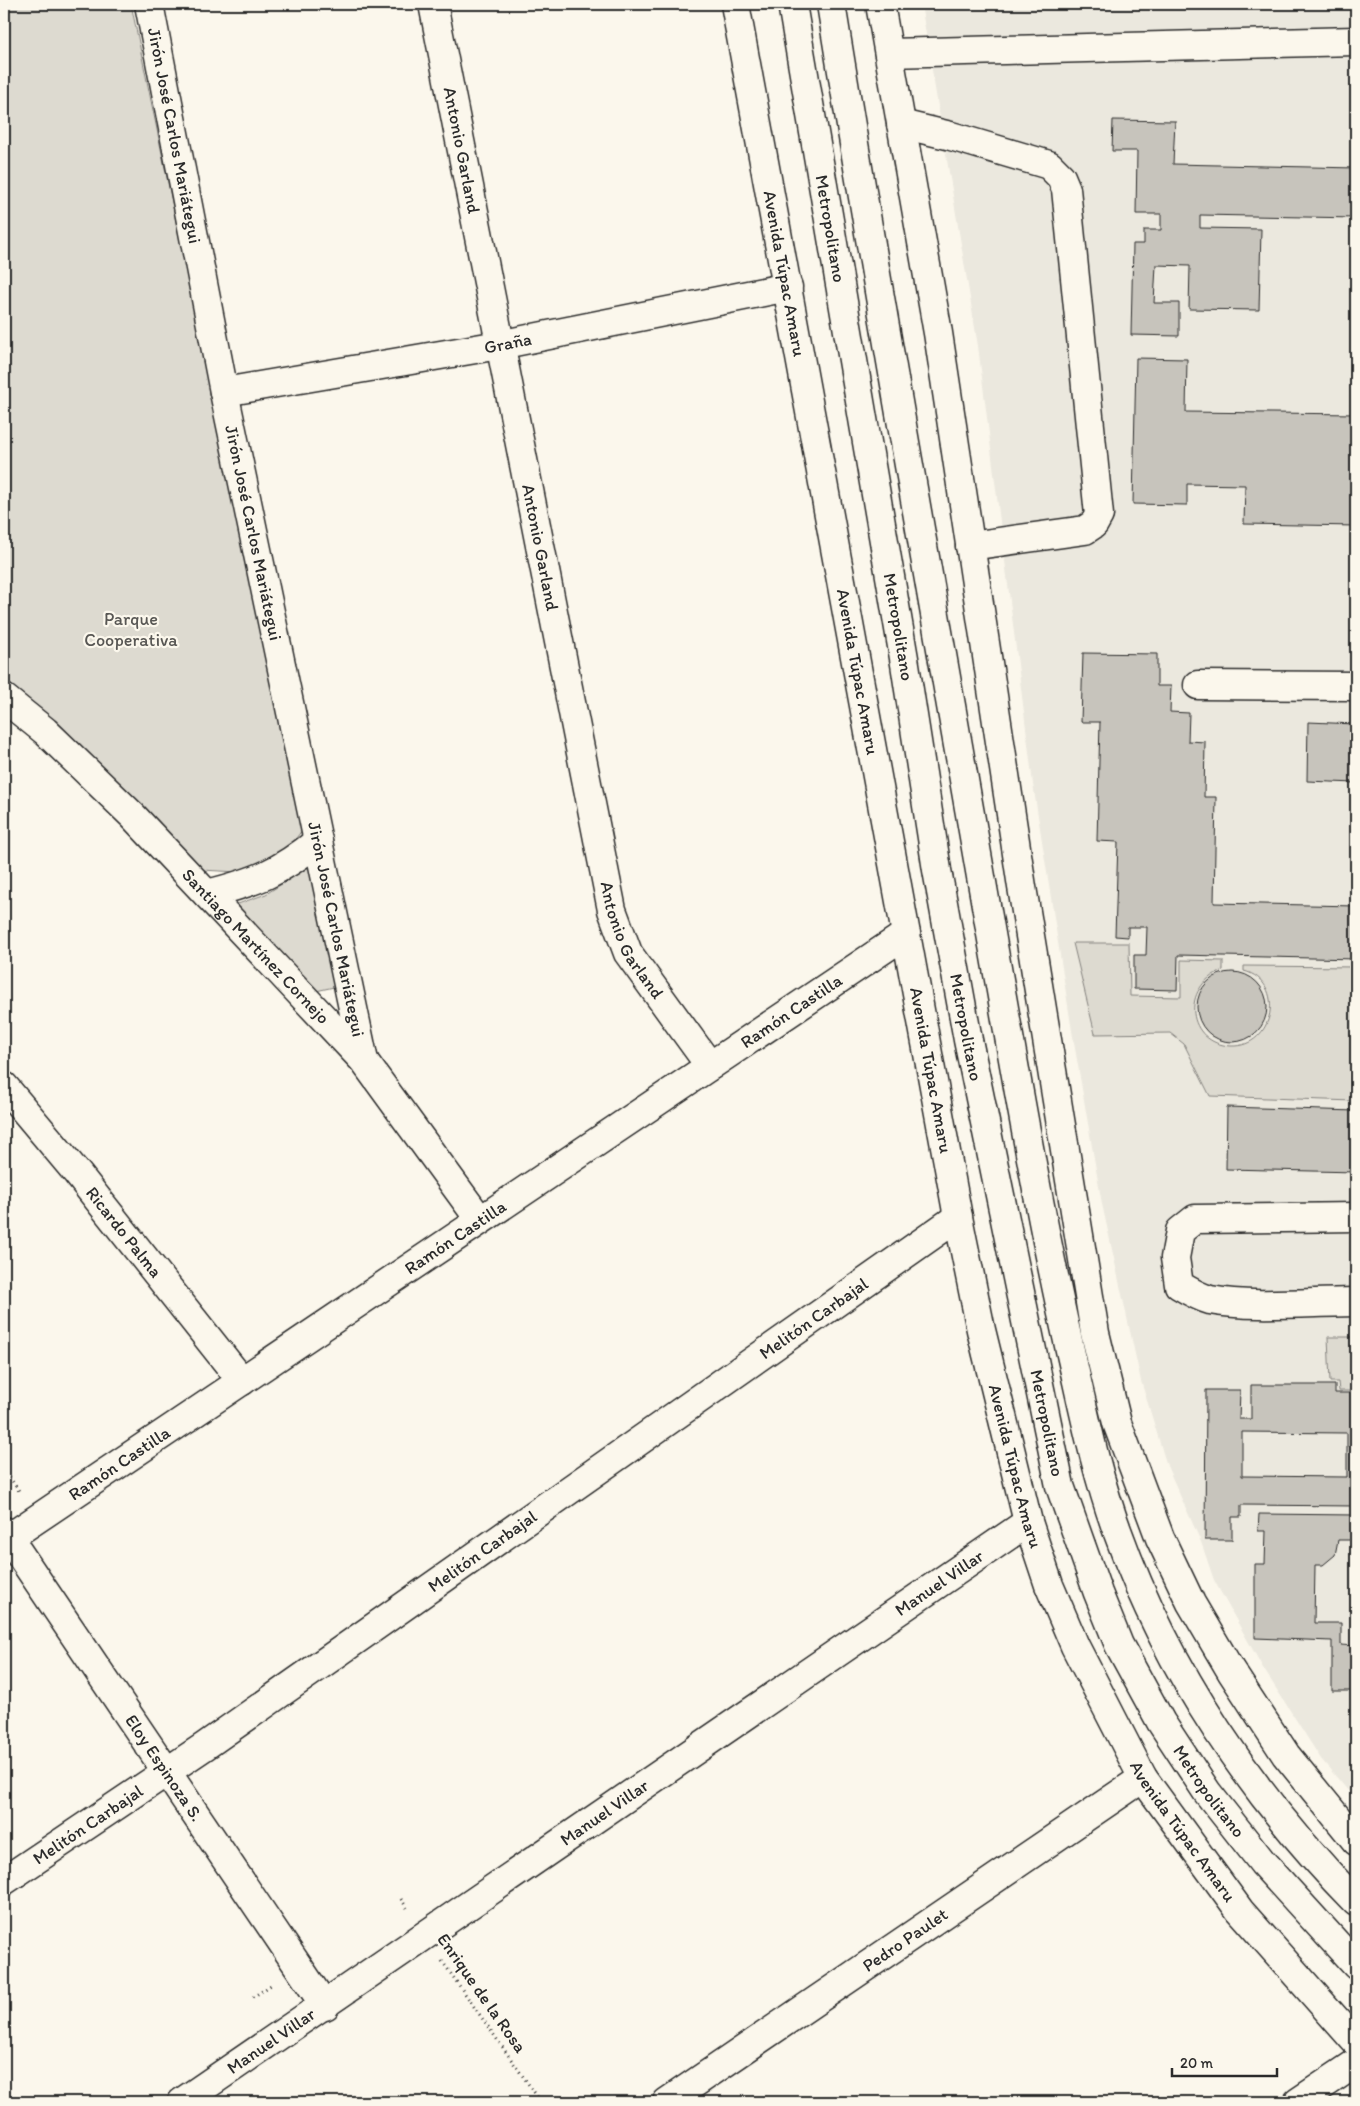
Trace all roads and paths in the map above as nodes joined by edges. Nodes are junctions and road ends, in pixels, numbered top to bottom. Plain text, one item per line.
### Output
1 (149, 4) edge
2 (433, 4) edge
3 (735, 4) edge
4 (792, 4) edge
5 (831, 4) edge
6 (880, 4) edge
7 (1356, 41) edge
8 (889, 53) junction
9 (901, 124) junction
10 (788, 287) junction
11 (498, 345) junction
12 (224, 392) junction
13 (970, 546) junction
14 (1198, 685) dead end
15 (1356, 686) edge
16 (4, 698) edge
17 (318, 841) junction
18 (207, 894) junction
19 (906, 934) junction
20 (364, 1061) junction
21 (710, 1066) junction
22 (4, 1086) edge
23 (958, 1217) junction
24 (1356, 1217) edge
25 (480, 1220) junction
26 (1356, 1302) edge
27 (242, 1381) junction
28 (1028, 1522) junction
29 (5, 1536) edge
30 (168, 1771) junction
31 (1143, 1778) junction
32 (1356, 1841) edge
33 (4, 1882) edge
34 (401, 1900) dead end
35 (1356, 1902) edge
36 (425, 1936) junction
37 (1356, 1965) edge
38 (325, 2006) junction
39 (1356, 2042) edge
40 (1356, 2063) edge
41 (182, 2102) edge
42 (541, 2102) edge
43 (667, 2102) edge
44 (1298, 2102) edge

1 - 12 street, Jirón José Carlos Mariátegui
2 - 11 street, Antonio Garland
3 - 10 street, Avenida Túpac Amaru
4 - 37 street, Metropolitano
5 - 35 street, Metropolitano
6 - 8 street
7 - 8 street
8 - 9 street
9 - 13 street
9 - 13 street
10 - 11 street, Graña
10 - 19 street, Avenida Túpac Amaru
11 - 12 street, Graña
11 - 21 street, Antonio Garland
12 - 17 street, Jirón José Carlos Mariátegui
13 - 32 street
14 - 15 street
16 - 18 street, Santiago Martínez Cornejo
17 - 18 street
17 - 20 street, Jirón José Carlos Mariátegui
18 - 20 street, Santiago Martínez Cornejo
19 - 21 street, Ramón Castilla
19 - 23 street, Avenida Túpac Amaru
20 - 25 street, Santiago Martínez Cornejo
21 - 25 street, Ramón Castilla
22 - 27 street, Ricardo Palma
23 - 28 street, Avenida Túpac Amaru
23 - 30 street, Melitón Carbajal
24 - 26 street
25 - 27 street, Ramón Castilla
27 - 29 street, Ramón Castilla
28 - 31 street, Avenida Túpac Amaru
28 - 36 street, Manuel Villar
29 - 30 street, Eloy Espinoza S.
30 - 33 street, Melitón Carbajal
30 - 38 street, Eloy Espinoza S.
31 - 39 street, Avenida Túpac Amaru
31 - 43 street, Pedro Paulet
34 - 36 path, Enrique de la Rosa
36 - 38 street, Manuel Villar
36 - 42 path, Enrique de la Rosa
38 - 41 street, Manuel Villar
40 - 44 street

